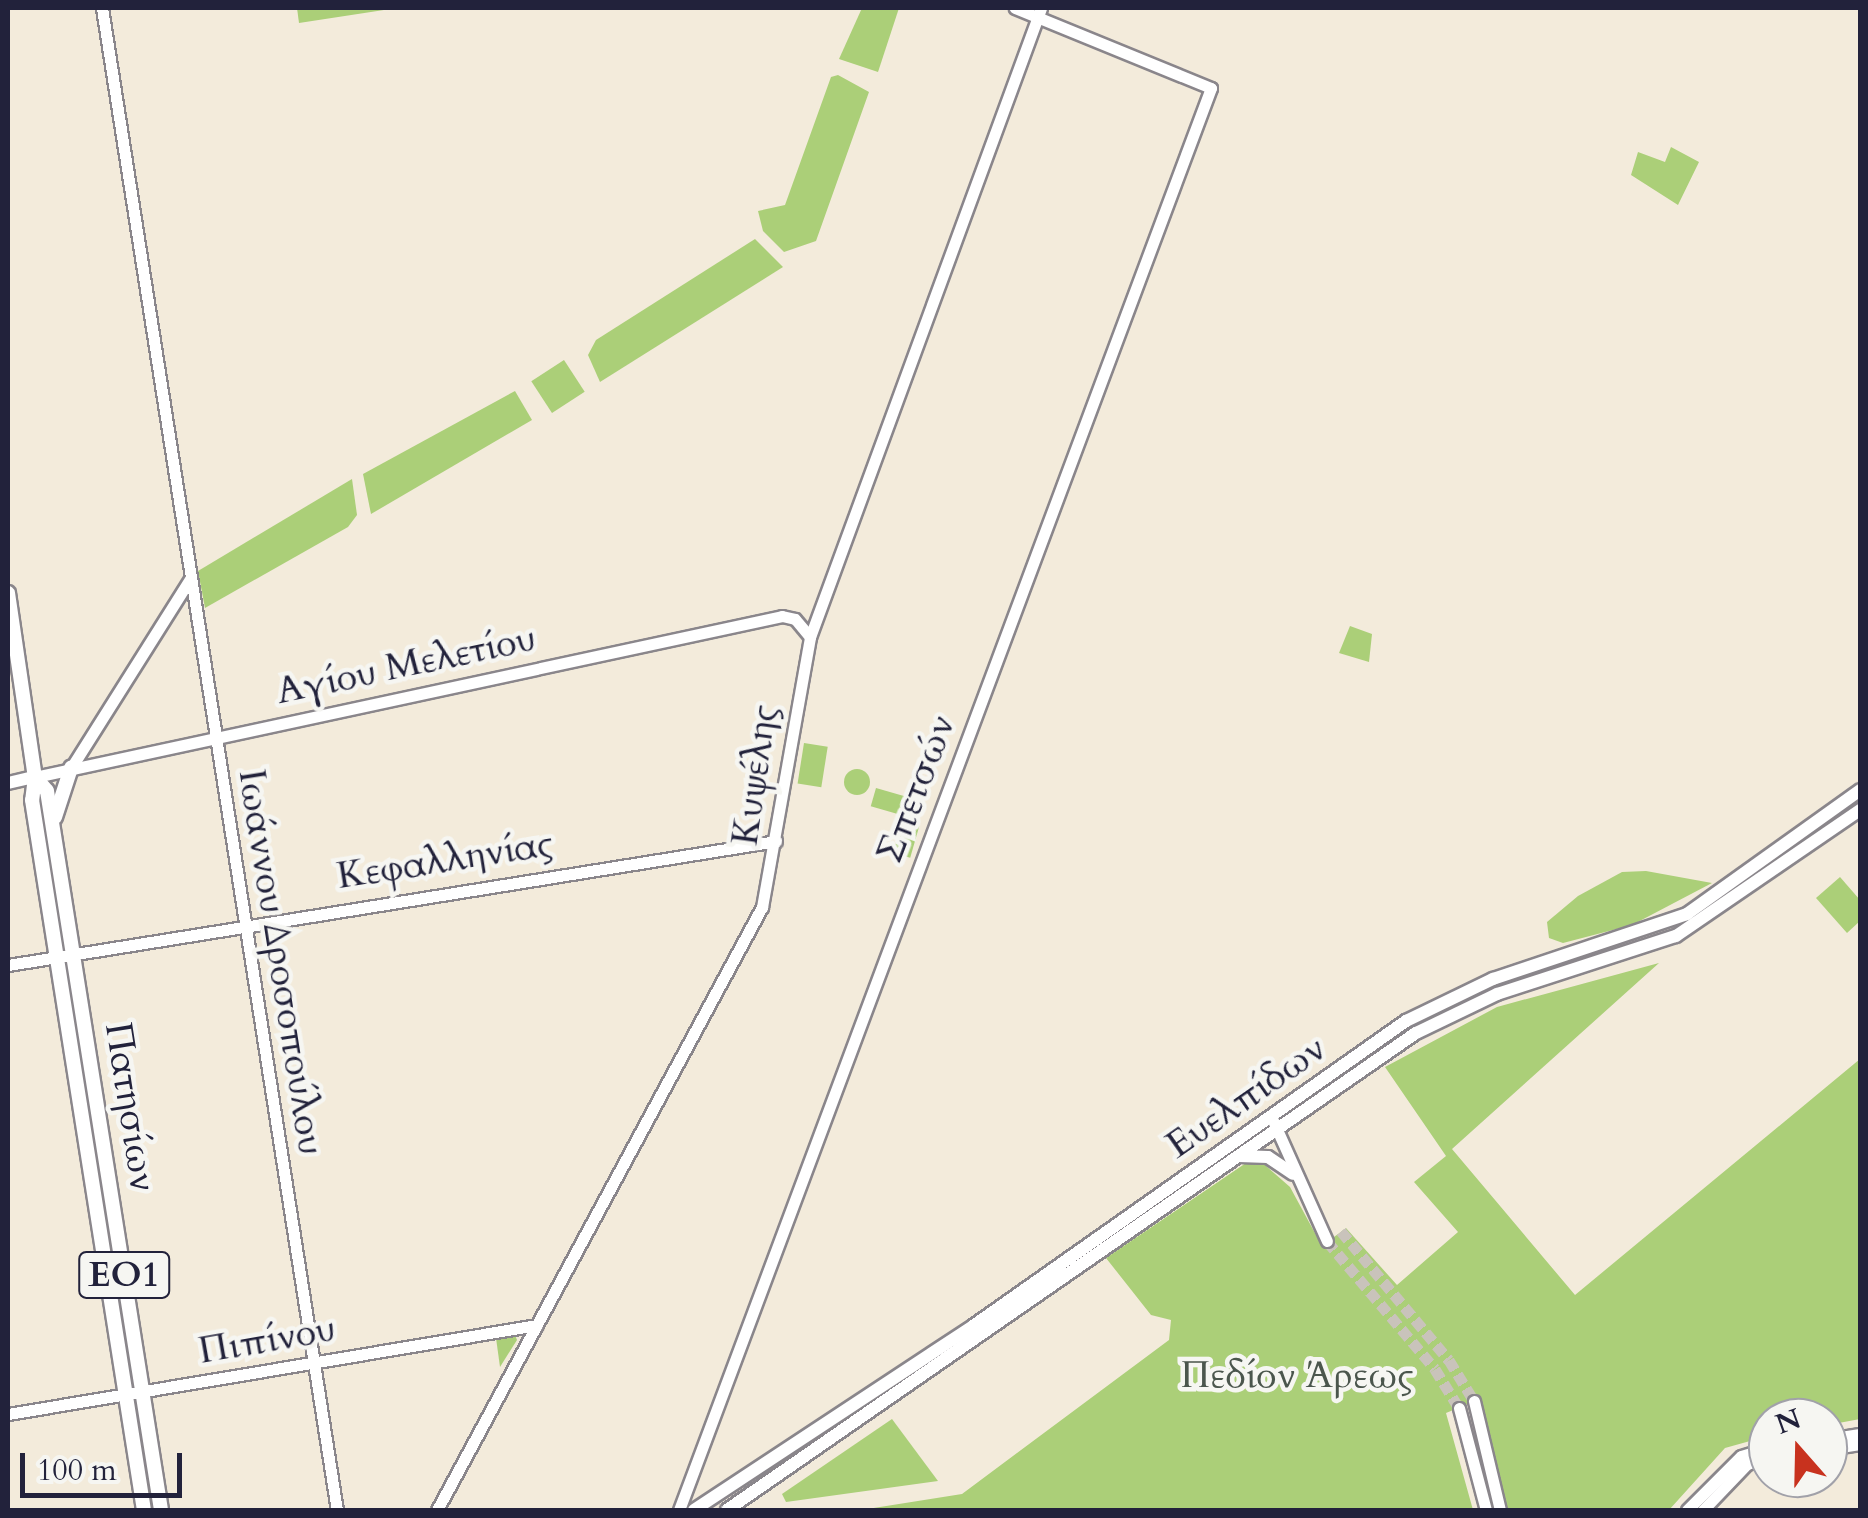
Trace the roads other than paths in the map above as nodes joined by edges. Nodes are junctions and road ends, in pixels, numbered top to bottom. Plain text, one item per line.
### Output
1 (102, 8) edge
2 (1015, 8) edge
3 (1039, 13) edge
4 (190, 578) junction
5 (8, 593) edge
6 (810, 637) junction
7 (215, 736) junction
8 (71, 768) junction
9 (36, 777) junction
10 (8, 782) edge
11 (1860, 790) edge
12 (1860, 810) edge
13 (776, 841) junction
14 (55, 842) junction
15 (244, 924) junction
16 (72, 952) junction
17 (56, 957) junction
18 (8, 966) edge
19 (1293, 1115) junction
20 (1274, 1123) junction
21 (1239, 1156) junction
22 (1294, 1174) junction
23 (1327, 1241) tunnel mouth
24 (537, 1325) junction
25 (314, 1362) junction
26 (142, 1391) junction
27 (126, 1394) junction
28 (1474, 1402) tunnel mouth
29 (1458, 1408) tunnel mouth
30 (8, 1414) edge
31 (1748, 1454) edge
32 (1748, 1464) edge
33 (144, 1510) edge
34 (161, 1510) edge
35 (337, 1510) edge
36 (437, 1510) edge
37 (678, 1510) edge
38 (694, 1510) edge
39 (727, 1510) edge
40 (1486, 1510) edge
41 (1500, 1510) edge
42 (1687, 1510) edge
43 (1703, 1510) edge

1 - 4 street, Ιωάννου Δροσοπούλου
2 - 3 street
3 - 6 street, Κυψέλης
3 - 37 street, Σπετσών
4 - 7 street, Ιωάννου Δροσοπούλου
4 - 8 street
5 - 9 main road, Πατησίων / ΕΟ1
6 - 7 street, Αγίου Μελετίου
6 - 13 street, Κυψέλης
7 - 8 street, Αγίου Μελετίου
7 - 15 street, Ιωάννου Δροσοπούλου
8 - 9 street, Αγίου Μελετίου
8 - 14 main road
9 - 10 main road, Αγίου Μελετίου
9 - 14 main road, Πατησίων / ΕΟ1
9 - 17 main road, Πατησίων / ΕΟ1
11 - 19 main road, Ευελπίδων
12 - 19 main road, Ευελπίδων
13 - 15 street, Κεφαλληνίας
13 - 24 street, Κυψέλης
14 - 16 main road, Πατησίων / ΕΟ1
15 - 16 street, Κεφαλληνίας
15 - 25 street, Ιωάννου Δροσοπούλου
16 - 17 street, Κεφαλληνίας
16 - 26 main road, Πατησίων / ΕΟ1
17 - 18 street, Κεφαλληνίας
17 - 27 main road, Πατησίων / ΕΟ1
19 - 20 main road, Ευελπίδων
20 - 21 main road, Ευελπίδων
20 - 22 street
20 - 38 main road, Ευελπίδων
21 - 22 main road
21 - 39 main road, Ευελπίδων
22 - 23 street
24 - 25 street, Πιπίνου
24 - 36 street, Κυψέλης
25 - 26 street, Πιπίνου
25 - 35 street, Ιωάννου Δροσοπούλου
26 - 27 street, Πιπίνου
26 - 34 main road, Πατησίων / ΕΟ1
27 - 30 street, Πιπίνου
27 - 33 main road, Πατησίων / ΕΟ1
28 - 41 street
29 - 40 street
31 - 42 street
32 - 43 street

